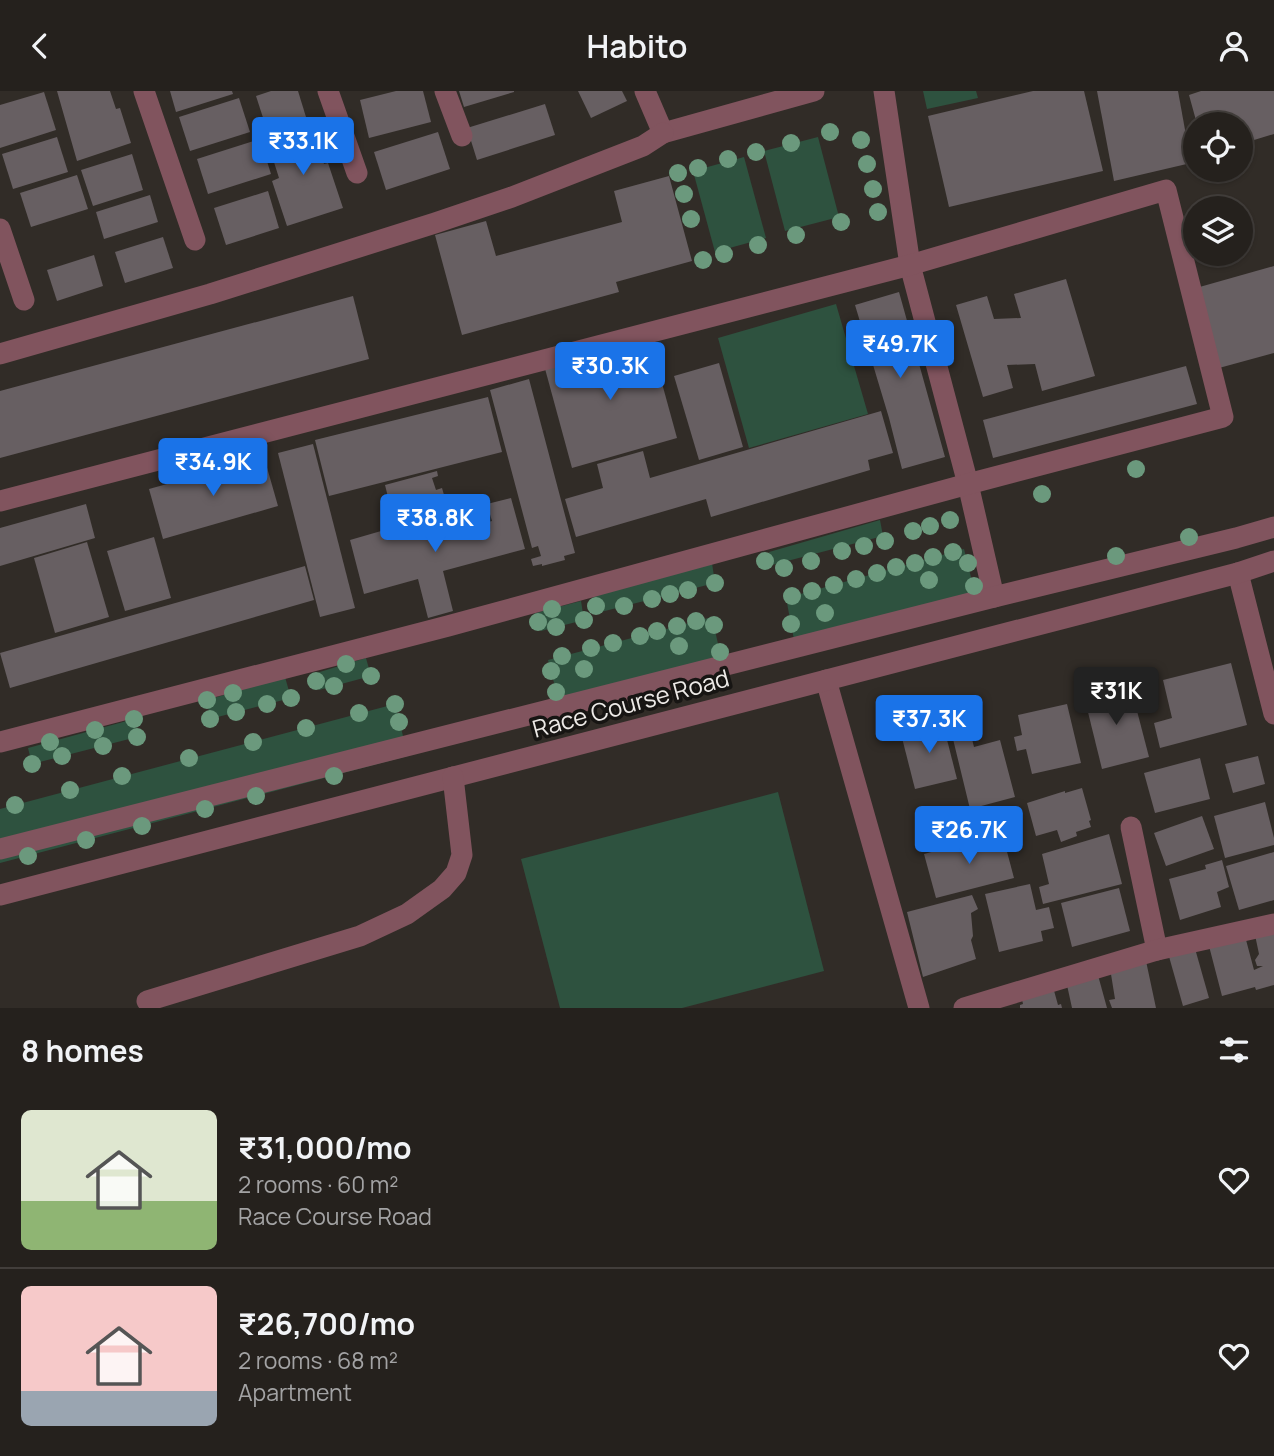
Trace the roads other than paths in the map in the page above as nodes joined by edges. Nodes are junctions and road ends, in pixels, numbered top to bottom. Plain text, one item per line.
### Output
1 (144, 91) edge
2 (328, 91) edge
3 (445, 91) edge
4 (645, 91) edge
5 (814, 91) edge
6 (884, 91) edge
7 (663, 133) junction
8 (462, 136) dead end
9 (357, 173) dead end
10 (0, 229) edge
11 (195, 240) dead end
12 (910, 265) junction
13 (24, 300) dead end
14 (0, 354) edge
15 (968, 484) junction
16 (0, 501) edge
17 (1274, 527) edge
18 (1274, 562) edge
19 (1238, 573) junction
20 (994, 597) junction
21 (826, 680) junction
22 (1274, 714) edge
23 (0, 742) edge
24 (453, 777) junction
25 (1130, 827) dead end
26 (0, 849) edge
27 (0, 895) edge
28 (1274, 924) edge
29 (1157, 950) junction
30 (148, 1001) dead end
31 (919, 1008) edge
32 (964, 1008) edge

1 - 11 street
2 - 9 street
3 - 8 street
4 - 7 street
5 - 7 street
6 - 12 street
7 - 14 street
10 - 13 street
12 - 15 street
12 - 15 street
12 - 16 street
15 - 20 street
15 - 23 street
17 - 20 street, Race Course Road
18 - 19 street, Race Course Road
19 - 21 street, Race Course Road
19 - 22 street
20 - 26 street, Race Course Road
21 - 24 street, Race Course Road
21 - 31 street
24 - 27 street, Race Course Road
24 - 30 street
25 - 29 street
28 - 29 street
29 - 32 street

